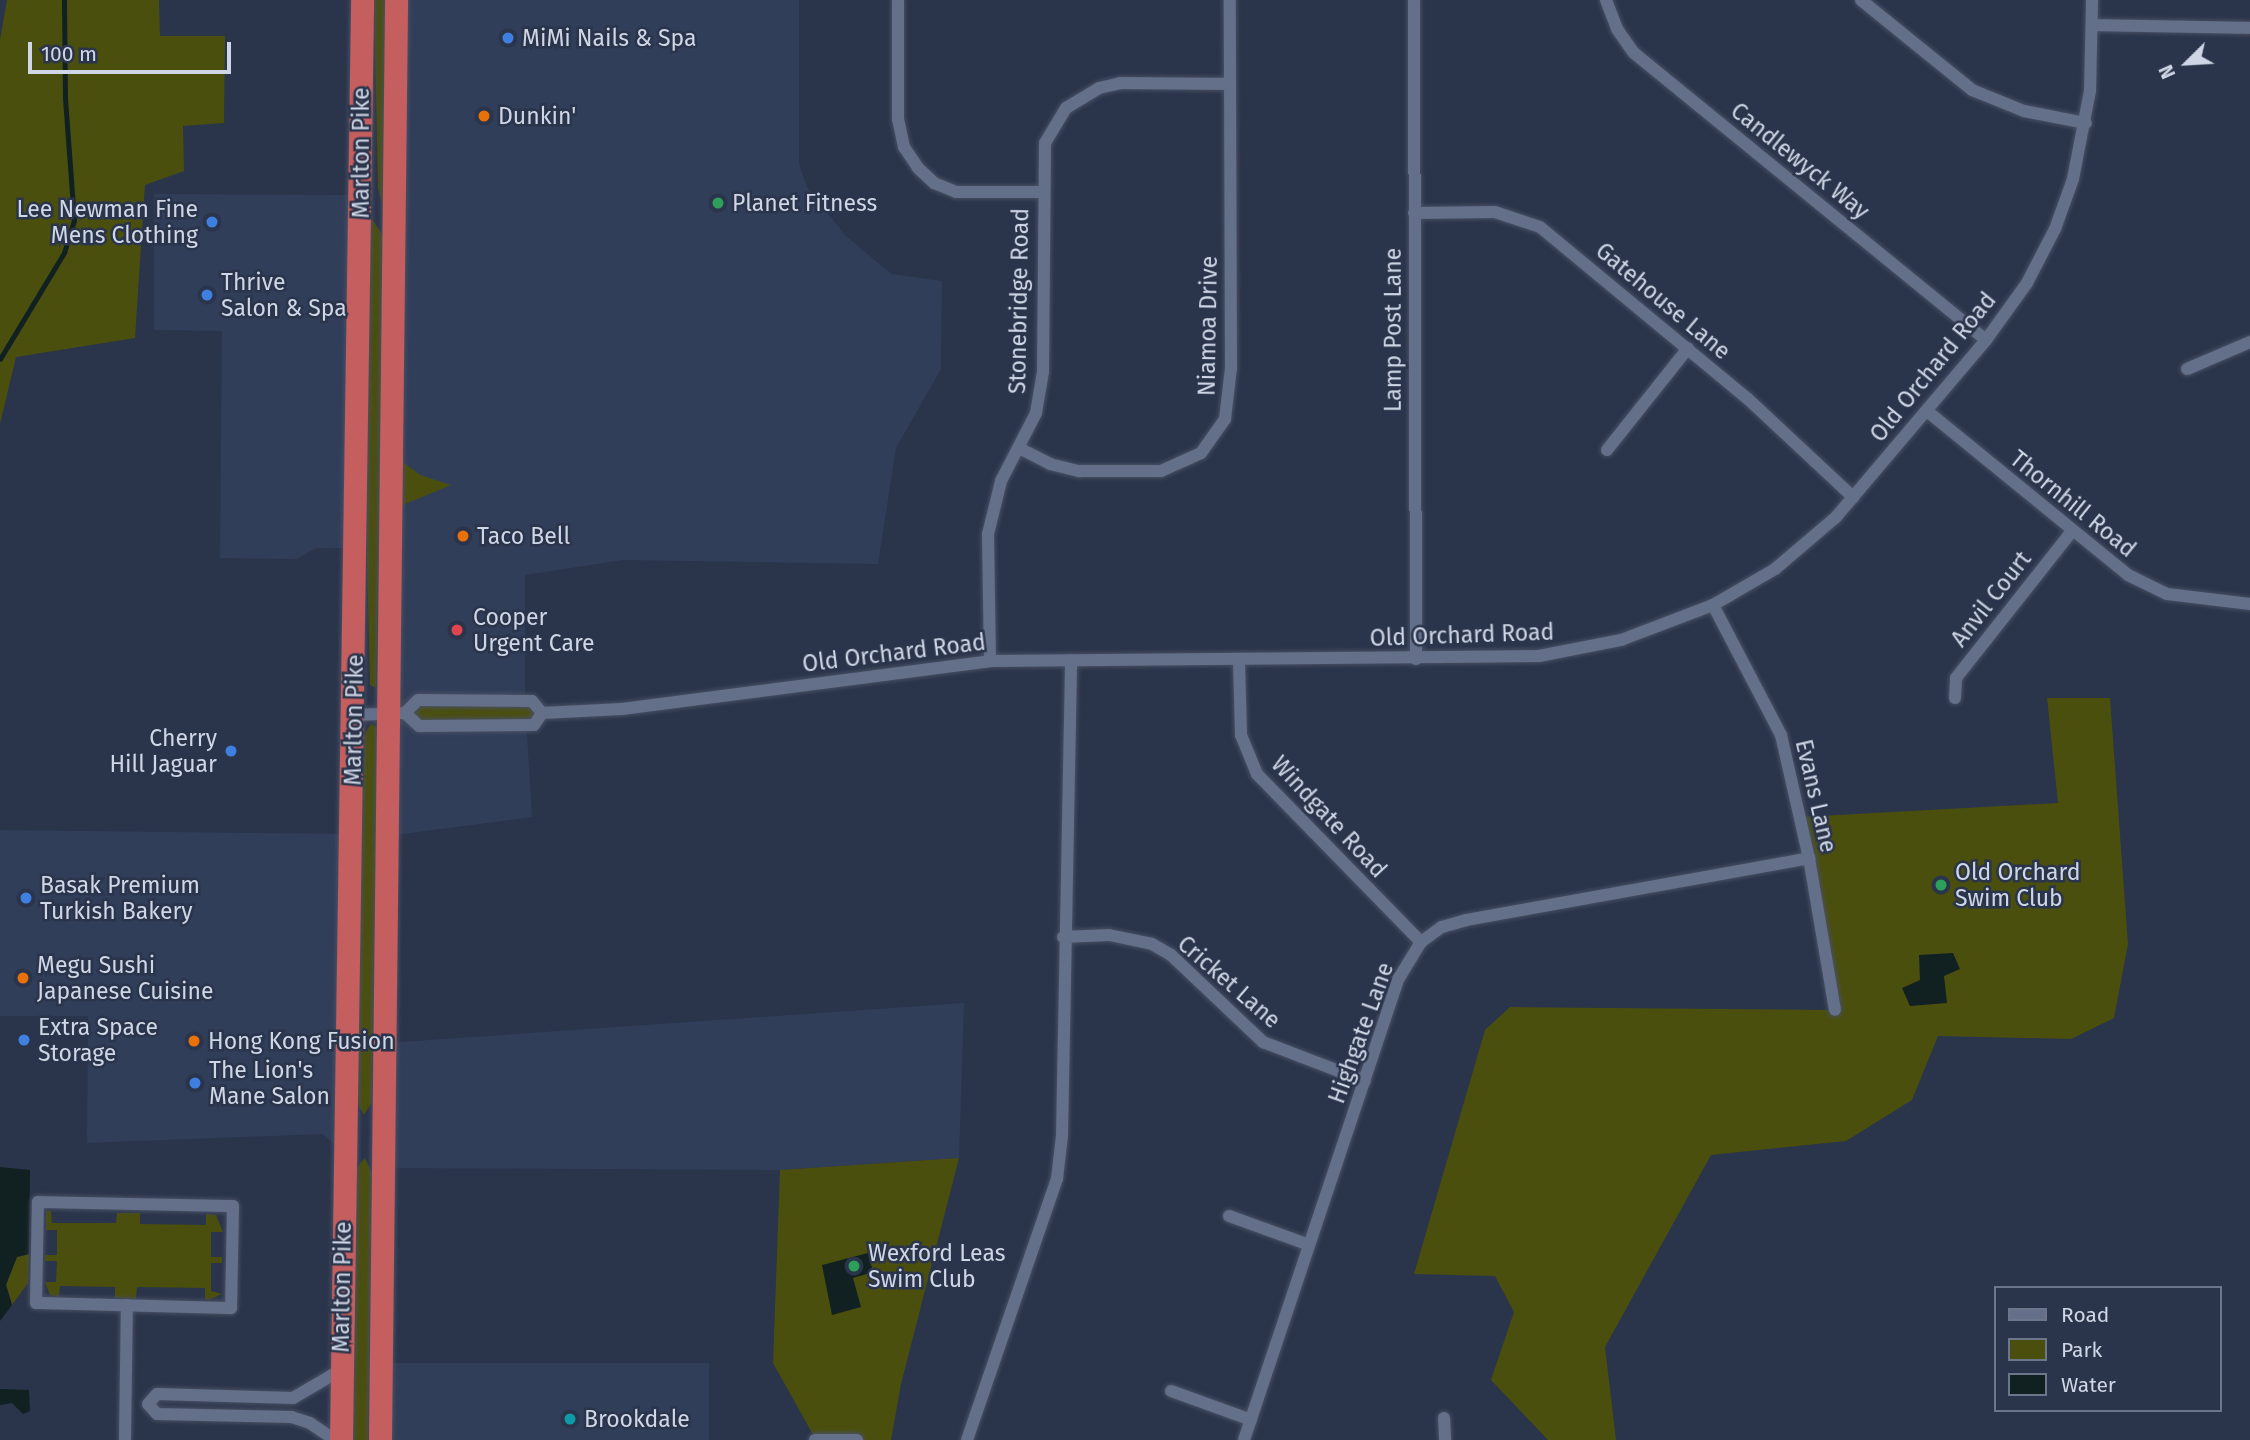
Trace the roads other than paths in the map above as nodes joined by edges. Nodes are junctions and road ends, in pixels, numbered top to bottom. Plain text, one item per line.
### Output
1 (362, 0) edge
2 (396, 0) edge
3 (898, 0) edge
4 (1230, 0) edge
5 (1414, 0) edge
6 (1606, 0) edge
7 (1861, 0) edge
8 (2092, 0) edge
9 (2094, 25) junction
10 (2250, 28) edge
11 (1230, 85) junction
12 (2086, 123) junction
13 (361, 172) junction
14 (1042, 192) junction
15 (1413, 213) junction
16 (392, 239) junction
17 (1986, 340) junction
18 (2250, 342) edge
19 (1688, 348) junction
20 (2187, 369) dead end
21 (1927, 411) junction
22 (1018, 448) junction
23 (1607, 450) dead end
24 (1853, 497) junction
25 (2072, 531) junction
26 (2250, 604) edge
27 (1713, 606) junction
28 (1416, 659) junction
29 (1071, 660) junction
30 (990, 661) junction
31 (1239, 662) junction
32 (1955, 698) dead end
33 (542, 713) junction
34 (396, 714) junction
35 (354, 715) junction
36 (1809, 858) junction
37 (1063, 937) junction
38 (1421, 942) junction
39 (1835, 1010) dead end
40 (1364, 1081) junction
41 (1229, 1216) dead end
42 (1309, 1245) junction
43 (127, 1305) junction
44 (341, 1370) junction
45 (1171, 1391) dead end
46 (126, 1404) junction
47 (148, 1404) junction
48 (1444, 1418) dead end
49 (1251, 1420) junction
50 (125, 1440) edge
51 (335, 1440) edge
52 (341, 1440) edge
53 (380, 1440) edge
54 (815, 1440) edge
55 (857, 1440) edge
56 (967, 1440) edge
57 (1244, 1440) edge
58 (1445, 1440) edge

1 - 13 highway, Marlton Pike
2 - 16 highway, Marlton Pike
3 - 14 street
4 - 11 street, Niamoa Drive
5 - 15 street, Lamp Post Lane
6 - 17 street, Candlewyck Way
7 - 12 street
8 - 9 street, Old Orchard Road
9 - 10 street
9 - 12 street, Old Orchard Road
11 - 14 street, Stonebridge Road
11 - 22 street, Niamoa Drive
12 - 17 street, Old Orchard Road
13 - 16 highway
13 - 35 highway, Marlton Pike
14 - 22 street, Stonebridge Road
15 - 19 street, Gatehouse Lane
15 - 28 street, Lamp Post Lane
16 - 34 highway, Marlton Pike
17 - 21 street, Old Orchard Road
18 - 20 street
19 - 23 street
19 - 24 street, Gatehouse Lane
21 - 24 street, Old Orchard Road
21 - 25 street, Thornhill Road
22 - 30 street, Stonebridge Road
24 - 27 street, Old Orchard Road
25 - 26 street, Thornhill Road
25 - 32 street, Anvil Court
27 - 28 street, Old Orchard Road
27 - 36 street, Evans Lane
28 - 31 street, Old Orchard Road
29 - 30 street, Old Orchard Road
29 - 31 street, Old Orchard Road
29 - 37 street
30 - 33 street, Old Orchard Road
31 - 38 street, Windgate Road
33 - 34 street, Old Orchard Road
33 - 34 street, Old Orchard Road
34 - 35 street, Old Orchard Road
34 - 53 highway, Marlton Pike
35 - 44 highway, Marlton Pike
36 - 38 street, Highgate Lane
36 - 39 street, Evans Lane
37 - 40 street, Cricket Lane
37 - 56 street
38 - 40 street, Highgate Lane
40 - 42 street, Highgate Lane
41 - 42 street
42 - 49 street, Highgate Lane
43 - 43 street
43 - 46 street
44 - 47 street
44 - 52 highway, Marlton Pike
45 - 49 street
46 - 47 street
46 - 50 street
47 - 51 street
48 - 58 street
49 - 57 street, Highgate Lane
54 - 55 street

